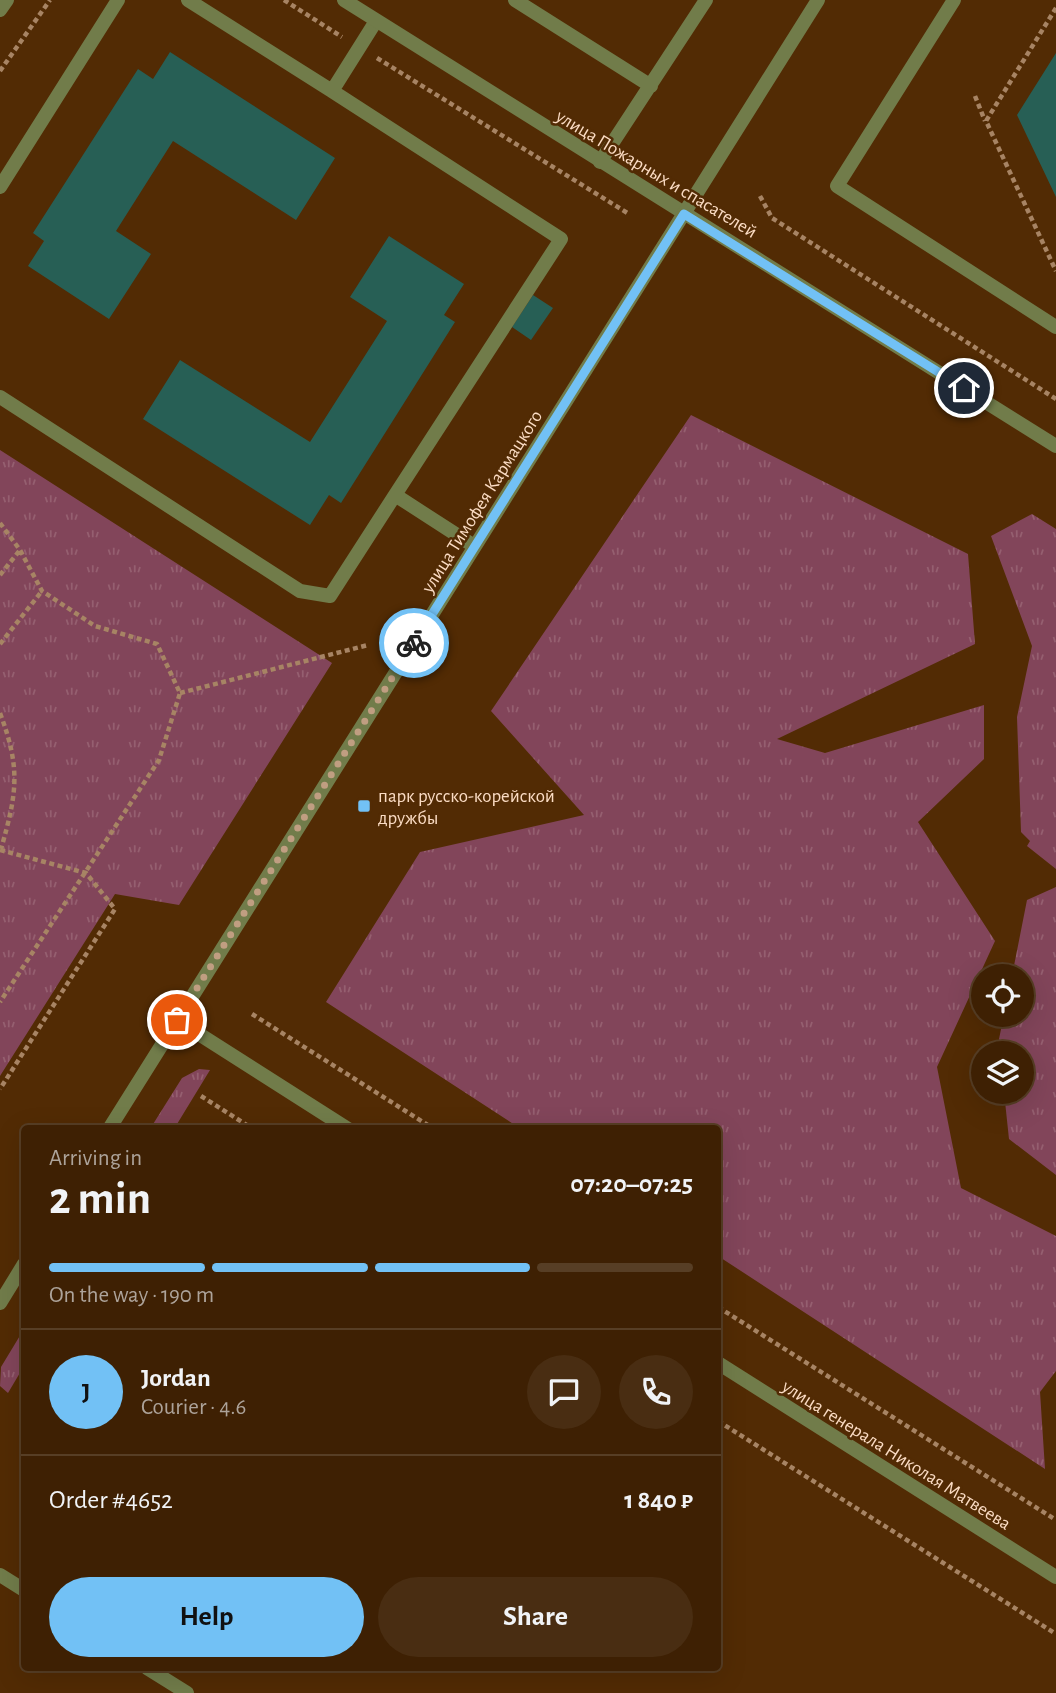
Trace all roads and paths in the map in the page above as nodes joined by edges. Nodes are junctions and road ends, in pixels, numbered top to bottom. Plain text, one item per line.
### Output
1 (6, 0) edge
2 (50, 0) edge
3 (118, 0) edge
4 (188, 0) edge
5 (284, 0) edge
6 (344, 0) edge
7 (515, 0) edge
8 (706, 0) edge
9 (818, 0) edge
10 (954, 0) edge
11 (1056, 8) edge
12 (0, 10) edge
13 (376, 21) junction
14 (359, 48) junction
15 (0, 71) edge
16 (651, 86) junction
17 (332, 91) junction
18 (975, 96) dead end
19 (986, 121) junction
20 (600, 162) junction
21 (0, 187) edge
22 (760, 196) dead end
23 (629, 214) dead end
24 (684, 214) junction
25 (1056, 271) edge
26 (1056, 327) edge
27 (0, 397) edge
28 (1056, 399) edge
29 (1056, 446) edge
30 (395, 495) junction
31 (0, 523) edge
32 (474, 546) junction
33 (20, 550) junction
34 (0, 575) edge
35 (43, 592) junction
36 (0, 644) edge
37 (368, 645) dead end
38 (180, 693) junction
39 (0, 713) edge
40 (1, 850) edge
41 (86, 873) junction
42 (0, 1002) edge
43 (252, 1014) dead end
44 (177, 1020) junction
45 (0, 1090) edge
46 (201, 1096) dead end
47 (111, 1125) edge
48 (247, 1125) edge
49 (342, 1125) edge
50 (428, 1125) edge
51 (21, 1269) edge
52 (0, 1303) edge
53 (721, 1309) edge
54 (721, 1365) edge
55 (721, 1423) edge
56 (1056, 1520) edge
57 (0, 1575) edge
58 (1056, 1577) edge
59 (21, 1588) edge
60 (1056, 1634) edge
61 (152, 1671) edge
62 (187, 1693) edge

1 - 12 street
2 - 15 path
3 - 21 street
4 - 17 street
5 - 14 path
6 - 13 street, улица Пожарных и спасателей
7 - 16 street
8 - 16 street
9 - 24 street, улица Тимофея Кармацкого
10 - 26 street
11 - 19 path
13 - 14 street
13 - 20 street, улица Пожарных и спасателей
14 - 17 street
14 - 23 path
16 - 20 street
17 - 30 street
18 - 19 path
19 - 25 path
20 - 24 street, улица Пожарных и спасателей
22 - 28 path
24 - 29 street, улица Пожарных и спасателей
24 - 32 street, улица Тимофея Кармацкого
27 - 30 street
30 - 32 street
31 - 33 path
32 - 44 street, улица Тимофея Кармацкого
33 - 34 path
33 - 35 path
35 - 36 path
35 - 38 path
37 - 38 path
38 - 41 path
39 - 40 path
40 - 41 path
41 - 42 path
41 - 45 path
43 - 50 path
44 - 47 street, улица Тимофея Кармацкого
44 - 49 street
46 - 48 path
51 - 52 street
53 - 56 path
54 - 58 street, улица генерала Николая Матвеева
55 - 60 path
57 - 59 street
61 - 62 street

